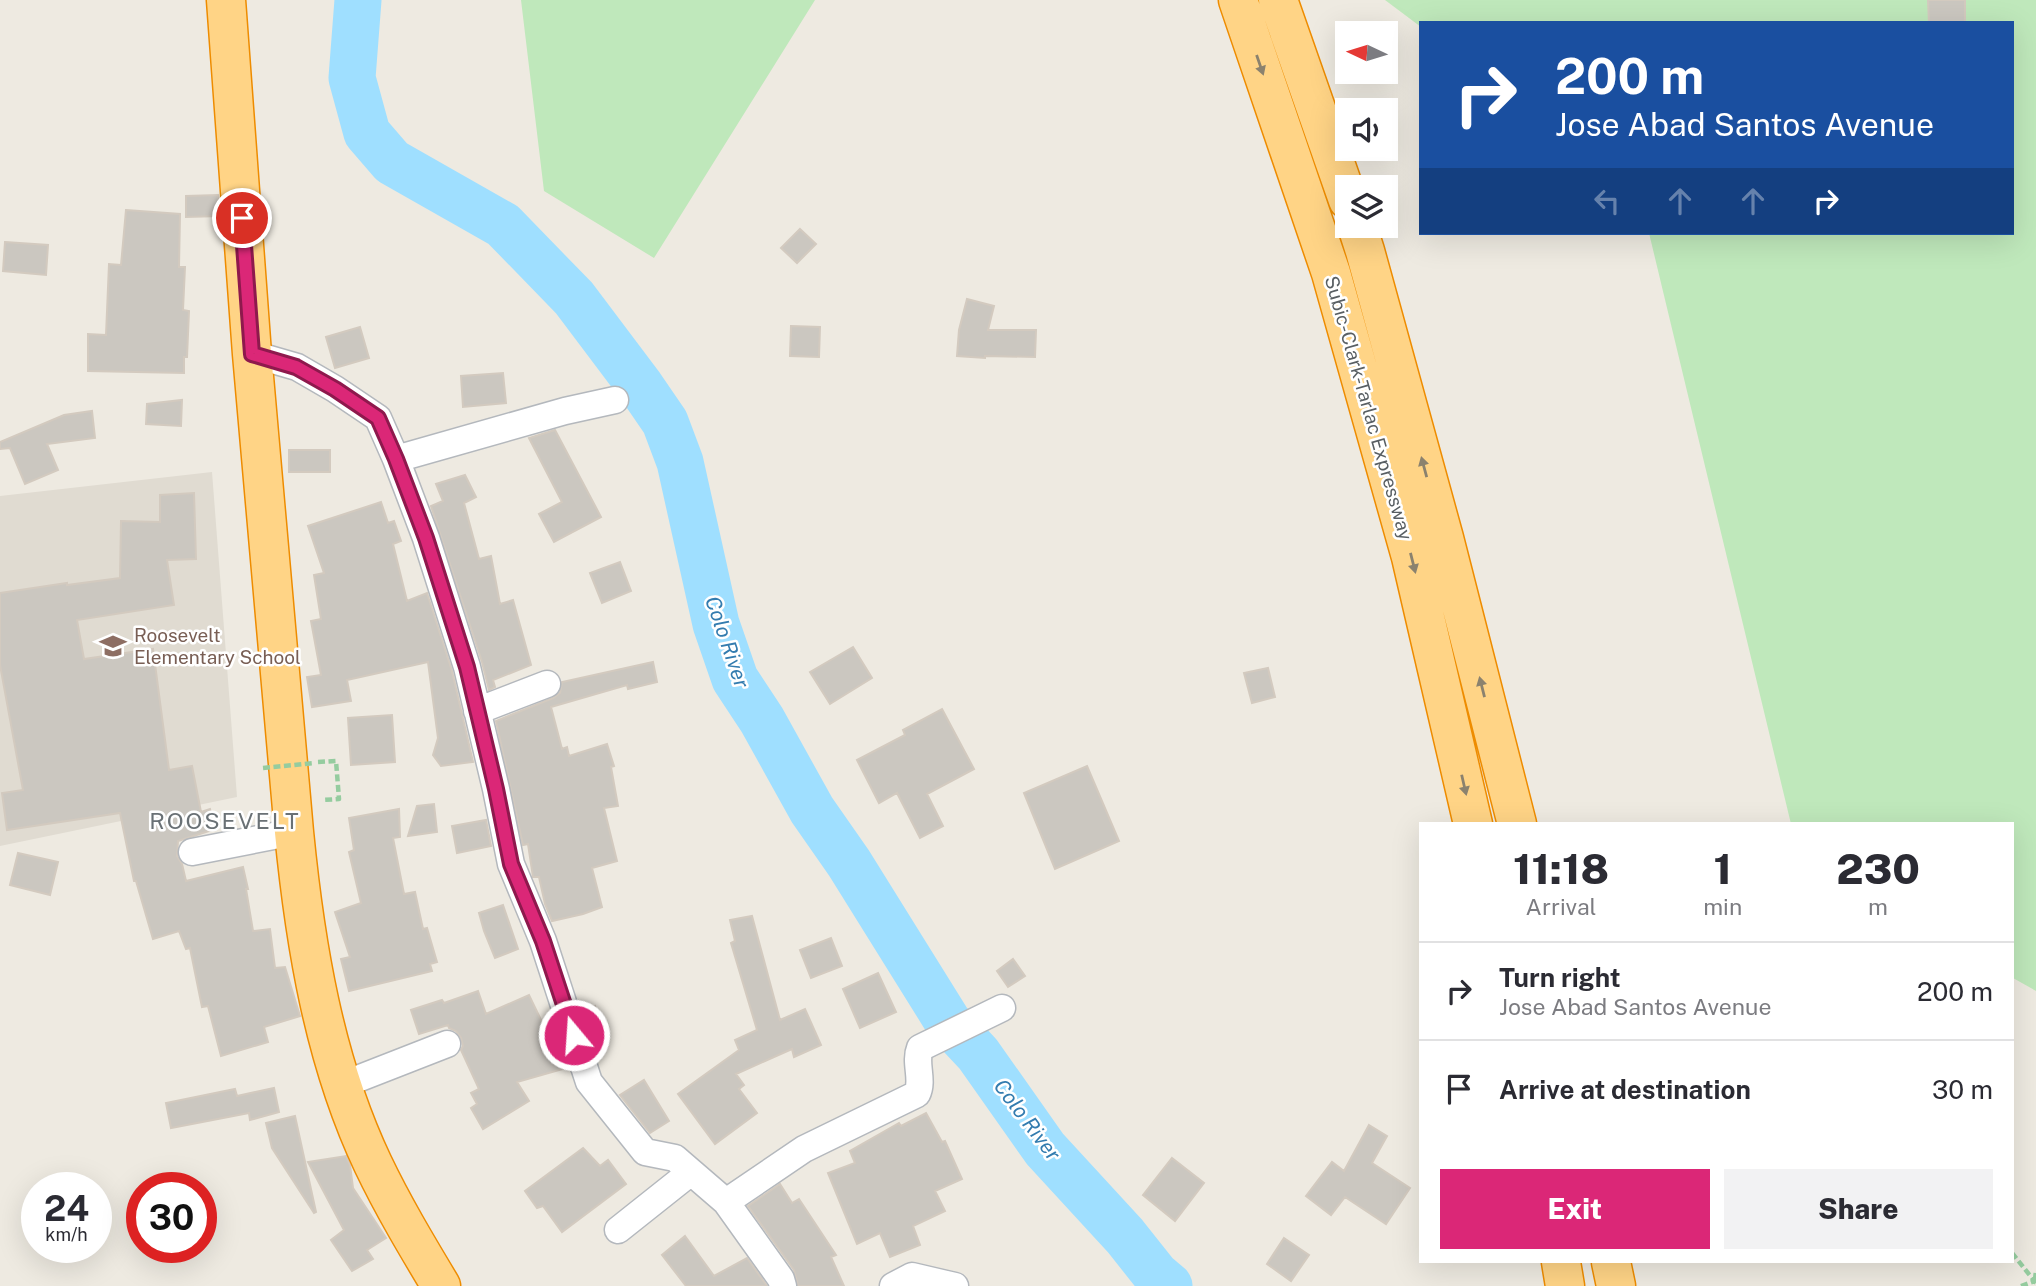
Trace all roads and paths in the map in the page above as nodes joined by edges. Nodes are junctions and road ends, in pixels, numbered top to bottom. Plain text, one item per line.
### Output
1 (226, 0) edge
2 (1238, 0) edge
3 (1278, 0) edge
4 (1339, 175) edge
5 (1361, 238) edge
6 (252, 354) junction
7 (615, 400) dead end
8 (396, 459) junction
9 (547, 684) dead end
10 (477, 710) junction
11 (263, 768) dead end
12 (339, 799) dead end
13 (1473, 822) edge
14 (1516, 822) edge
15 (294, 832) junction
16 (192, 852) dead end
17 (996, 1011) dead end
18 (447, 1044) dead end
19 (342, 1085) junction
20 (691, 1172) junction
21 (726, 1202) junction
22 (618, 1230) dead end
23 (2014, 1256) edge
24 (1561, 1263) edge
25 (1611, 1263) edge
26 (2036, 1270) edge
27 (2035, 1282) edge
28 (441, 1286) edge
29 (783, 1286) edge
30 (893, 1286) edge
31 (955, 1286) edge
32 (1565, 1286) edge
33 (1616, 1286) edge
34 (2021, 1286) edge

1 - 6 highway
2 -> 13 highway, Subic-Clark-Tarlac Expressway
3 - 4 highway
14 -> 5 highway, Subic-Clark-Tarlac Expressway
6 - 8 street
6 - 15 highway
7 - 8 street
8 - 10 street
9 - 10 street
10 - 20 street
11 - 12 path, bridge
15 - 16 street
15 - 19 highway
17 - 21 street
18 - 19 street
19 - 28 highway
20 - 21 street
20 - 22 street
21 - 29 street
23 - 27 path
24 - 32 highway
25 - 33 highway
26 - 27 path
27 - 34 path
30 - 31 street

